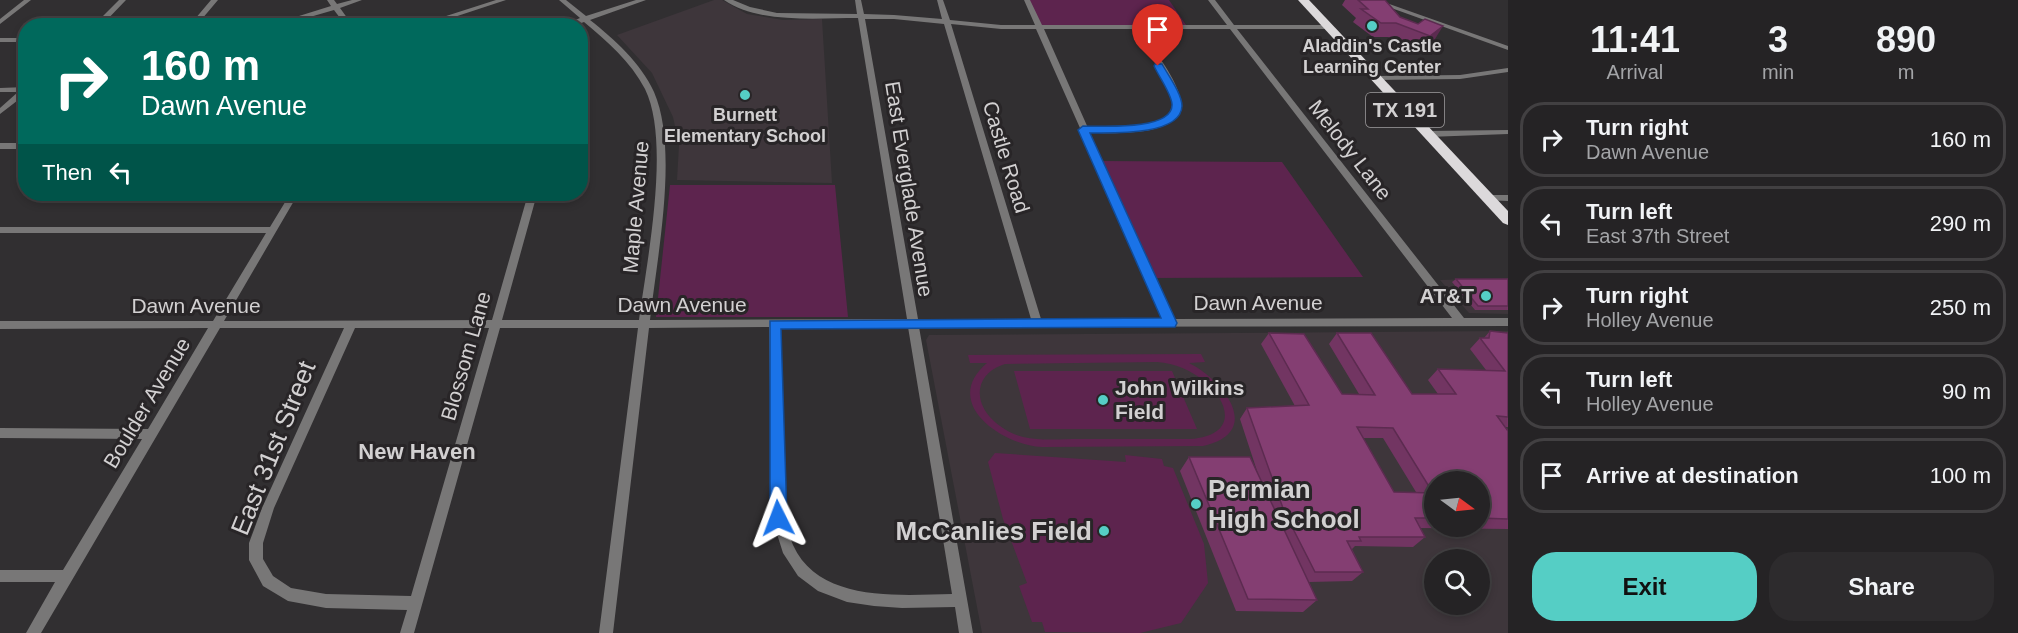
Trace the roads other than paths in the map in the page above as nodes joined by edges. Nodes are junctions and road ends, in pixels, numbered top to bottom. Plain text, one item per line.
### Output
1 (28, 0) edge
2 (123, 0) edge
3 (215, 0) edge
4 (359, 0) edge
5 (503, 0) edge
6 (562, 0) edge
7 (643, 0) edge
8 (727, 0) edge
9 (858, 0) edge
10 (940, 0) edge
11 (1027, 0) edge
12 (1211, 0) edge
13 (1303, 0) edge
14 (1372, 0) edge
15 (332, 3) edge
16 (861, 17) junction
17 (104, 18) edge
18 (199, 18) edge
19 (292, 18) edge
20 (344, 18) edge
21 (444, 18) edge
22 (584, 18) edge
23 (588, 18) edge
24 (0, 22) edge
25 (588, 22) edge
26 (946, 22) junction
27 (1037, 27) junction
28 (1328, 27) junction
29 (1135, 28) junction
30 (1233, 28) junction
31 (0, 40) edge
32 (18, 40) edge
33 (1508, 48) edge
34 (1508, 70) edge
35 (1376, 78) junction
36 (0, 90) edge
37 (18, 90) edge
38 (18, 96) edge
39 (0, 112) edge
40 (1083, 130) junction
41 (1508, 132) edge
42 (1428, 134) junction
43 (0, 146) edge
44 (18, 146) edge
45 (1487, 198) junction
46 (1508, 198) edge
47 (290, 201) edge
48 (530, 201) edge
49 (1508, 220) edge
50 (0, 230) edge
51 (273, 230) junction
52 (1461, 322) junction
53 (1508, 322) edge
54 (1038, 323) junction
55 (1171, 323) junction
56 (644, 324) junction
57 (774, 324) junction
58 (911, 324) junction
59 (0, 325) edge
60 (494, 325) junction
61 (216, 326) junction
62 (351, 326) junction
63 (0, 433) edge
64 (152, 434) junction
65 (0, 576) edge
66 (67, 576) junction
67 (960, 600) junction
68 (416, 603) junction
69 (33, 633) edge
70 (407, 633) edge
71 (606, 633) edge
72 (966, 633) edge

1 - 24 street
2 - 17 street
3 - 18 street
4 - 15 street
5 - 21 street
6 - 22 street, Maple Avenue
7 - 23 street
8 - 16 street
9 - 16 street, East Everglade Avenue
10 - 26 street, Castle Road
11 - 27 street
12 - 30 street, Melody Lane
13 - 28 highway, TX 191
14 - 33 street
15 - 19 street
15 - 20 street
16 - 26 street
16 - 58 street, East Everglade Avenue
25 - 56 street, Maple Avenue
26 - 27 street
26 - 54 street, Castle Road
27 - 29 street
27 - 40 street
28 - 30 street
28 - 35 highway, TX 191
29 - 30 street
29 - 40 street
30 - 52 street, Melody Lane
31 - 32 street
34 - 35 street
35 - 42 highway, TX 191
36 - 37 street
38 - 39 street
40 - 55 street
41 - 42 street
42 - 45 highway, TX 191
43 - 44 street
45 - 46 street
45 - 49 highway, TX 191
47 - 51 street, Boulder Avenue
48 - 60 street, Blossom Lane
50 - 51 street
51 - 61 street, Boulder Avenue
52 - 53 street, Dawn Avenue
52 - 55 street, Dawn Avenue
54 - 55 street, Dawn Avenue
54 - 58 street, Dawn Avenue
56 - 57 street, Dawn Avenue
56 - 60 street, Dawn Avenue
56 - 71 street, Maple Avenue
57 - 58 street, Dawn Avenue
57 - 67 street
58 - 67 street, East Everglade Avenue
59 - 61 street, Dawn Avenue
60 - 62 street, Dawn Avenue
60 - 68 street, Blossom Lane
61 - 62 street, Dawn Avenue
61 - 64 street, Boulder Avenue
62 - 68 street, East 31st Street
63 - 64 street
64 - 66 street, Boulder Avenue
65 - 66 street
66 - 69 street, Boulder Avenue
67 - 72 street, East Everglade Avenue
68 - 70 street, Blossom Lane

